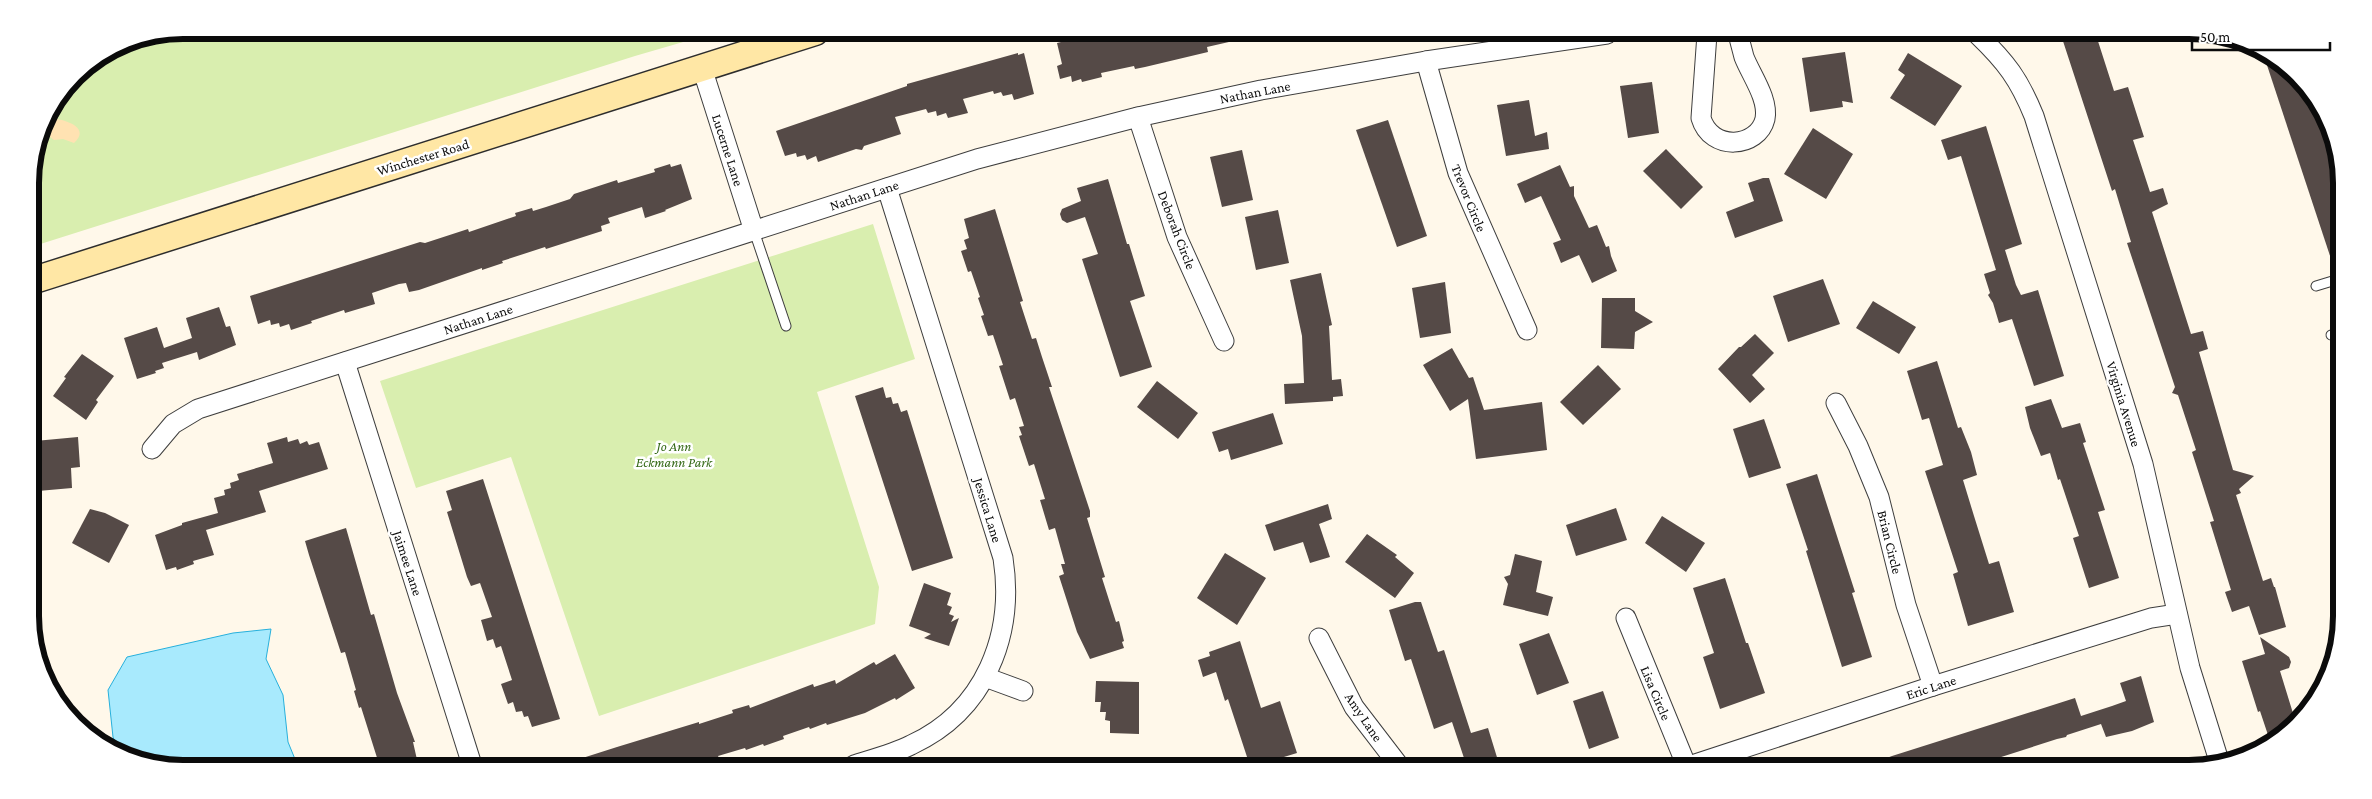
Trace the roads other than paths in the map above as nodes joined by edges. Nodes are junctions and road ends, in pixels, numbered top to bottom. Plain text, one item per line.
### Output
1 (793, 39) edge
2 (1573, 39) edge
3 (1707, 39) edge
4 (1739, 39) edge
5 (1986, 39) edge
6 (1426, 61) junction
7 (702, 68) junction
8 (1138, 116) junction
9 (887, 188) junction
10 (754, 231) junction
11 (39, 278) edge
12 (2333, 281) edge
13 (2316, 286) dead end
14 (786, 326) dead end
15 (1527, 330) dead end
16 (1224, 341) dead end
17 (345, 362) junction
18 (1836, 403) dead end
19 (152, 449) dead end
20 (2177, 614) junction
21 (1626, 618) dead end
22 (1319, 638) dead end
23 (985, 677) junction
24 (1933, 686) junction
25 (1023, 691) dead end
26 (2218, 757) edge
27 (471, 760) edge
28 (868, 760) edge
29 (1395, 760) edge
30 (1683, 760) edge
31 (1707, 760) edge

1 - 7 main road, Winchester Road
2 - 6 street, Nathan Lane
3 - 4 street
5 - 20 street, Virginia Avenue
6 - 8 street, Nathan Lane
6 - 15 street, Trevor Circle
7 - 10 street, Lucerne Lane
7 - 11 main road, Winchester Road
8 - 9 street, Nathan Lane
8 - 16 street, Deborah Circle
9 - 10 street, Nathan Lane
9 - 23 street, Jessica Lane
10 - 14 lane
10 - 17 street, Nathan Lane
12 - 13 lane
17 - 19 street, Nathan Lane
17 - 27 street, Jaimee Lane
18 - 24 street, Brian Circle
20 - 24 street, Eric Lane
20 - 26 street, Virginia Avenue
21 - 30 street, Lisa Circle
22 - 29 street, Amy Lane
23 - 25 street
23 - 28 street, Jessica Lane
24 - 31 street, Eric Lane

